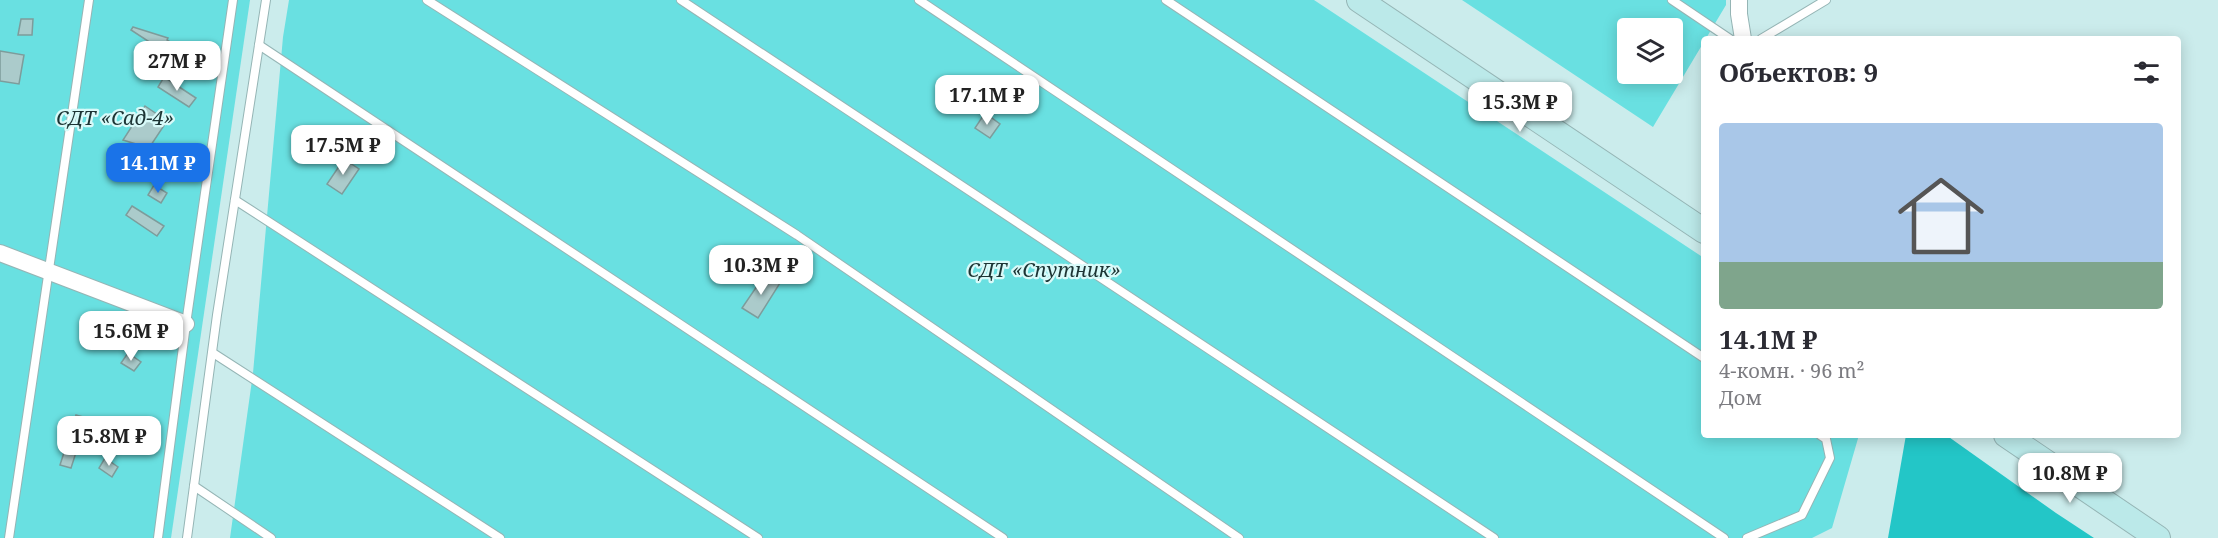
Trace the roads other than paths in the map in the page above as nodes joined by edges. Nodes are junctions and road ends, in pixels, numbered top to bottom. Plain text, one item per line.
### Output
1 (90, 0) edge
2 (233, 0) edge
3 (266, 0) edge
4 (427, 0) edge
5 (681, 0) edge
6 (919, 0) edge
7 (1166, 0) edge
8 (1359, 0) edge
9 (1672, 0) edge
10 (1739, 0) edge
11 (1826, 0) edge
12 (1726, 36) edge
13 (1743, 36) edge
14 (1766, 36) edge
15 (260, 45) junction
16 (235, 200) junction
17 (1701, 229) edge
18 (0, 253) edge
19 (48, 271) junction
20 (186, 324) junction
21 (213, 353) junction
22 (1701, 356) edge
23 (1824, 438) edge
24 (2010, 438) edge
25 (194, 486) junction
26 (9, 538) edge
27 (158, 538) edge
28 (187, 538) edge
29 (271, 538) edge
30 (500, 538) edge
31 (758, 538) edge
32 (1004, 538) edge
33 (1239, 538) edge
34 (1494, 538) edge
35 (1724, 538) edge
36 (1747, 538) edge
37 (2158, 538) edge

1 - 19 lane
2 - 20 lane
3 - 15 lane
4 - 33 lane
5 - 34 lane
6 - 35 lane
7 - 22 lane
8 - 17 main road
9 - 12 lane
10 - 13 street
11 - 14 lane
15 - 16 lane
15 - 32 lane
16 - 21 lane
16 - 31 lane
18 - 19 street
19 - 20 street
19 - 26 lane
20 - 27 lane
21 - 25 lane
21 - 30 lane
23 - 36 lane
24 - 37 main road
25 - 28 lane
25 - 29 lane

